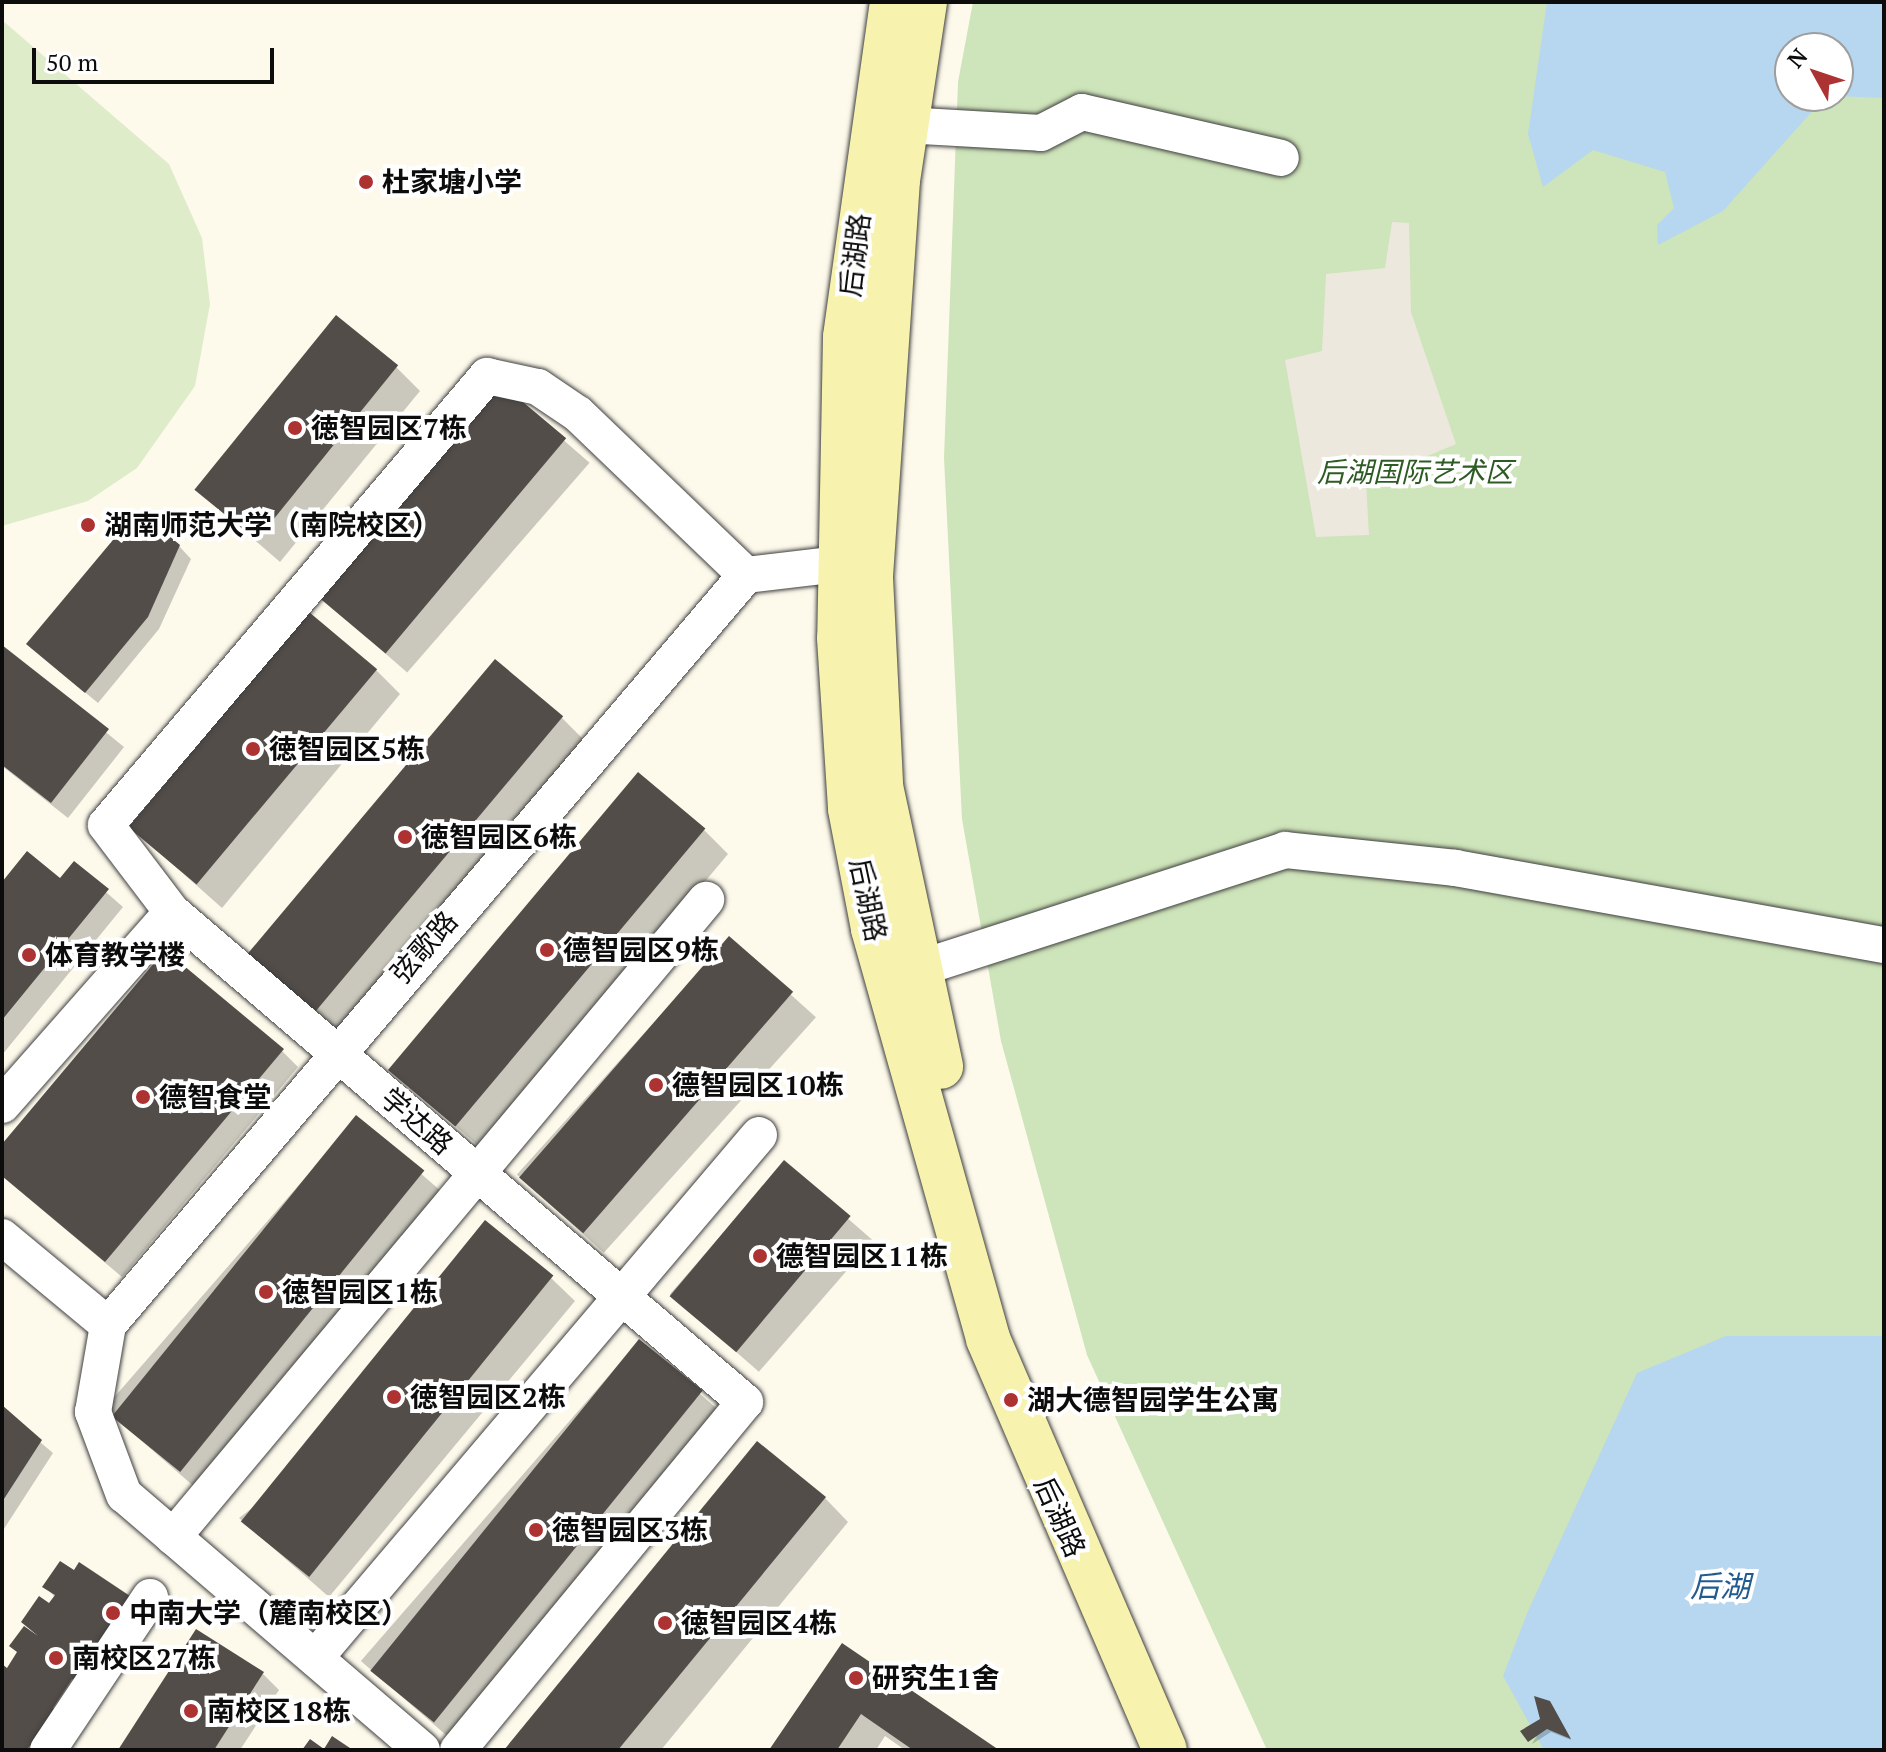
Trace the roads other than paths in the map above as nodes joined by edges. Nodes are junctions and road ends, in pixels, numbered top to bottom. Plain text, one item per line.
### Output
1 (892, 2) edge
2 (925, 2) edge
3 (904, 125) junction
4 (1281, 158) dead end
5 (839, 564) junction
6 (746, 575) junction
7 (706, 900) dead end
8 (172, 912) junction
9 (1884, 945) edge
10 (917, 969) junction
11 (334, 1050) junction
12 (2, 1105) edge
13 (759, 1135) dead end
14 (477, 1172) junction
15 (2, 1237) edge
16 (621, 1295) junction
17 (108, 1325) junction
18 (173, 1537) junction
19 (150, 1597) dead end
20 (315, 1658) junction
21 (48, 1750) edge
22 (422, 1750) edge
23 (458, 1750) edge
24 (1165, 1750) edge
25 (1194, 1750) edge

1 - 5 main road, 后湖路
2 - 3 main road, 后湖路
3 - 4 street
3 - 10 main road, 后湖路
5 - 6 street
5 - 24 main road, 后湖路
6 - 8 street, 学达路
6 - 11 street, 弦歌路
7 - 14 street
8 - 11 street, 学达路
8 - 12 street
9 - 10 street
10 - 25 main road, 后湖路
11 - 14 street, 学达路
11 - 17 street, 弦歌路
13 - 16 street
14 - 16 street, 学达路
14 - 18 street
15 - 17 street
16 - 20 street
16 - 23 street, 学达路
17 - 18 street
18 - 20 street
19 - 21 street
20 - 22 street

